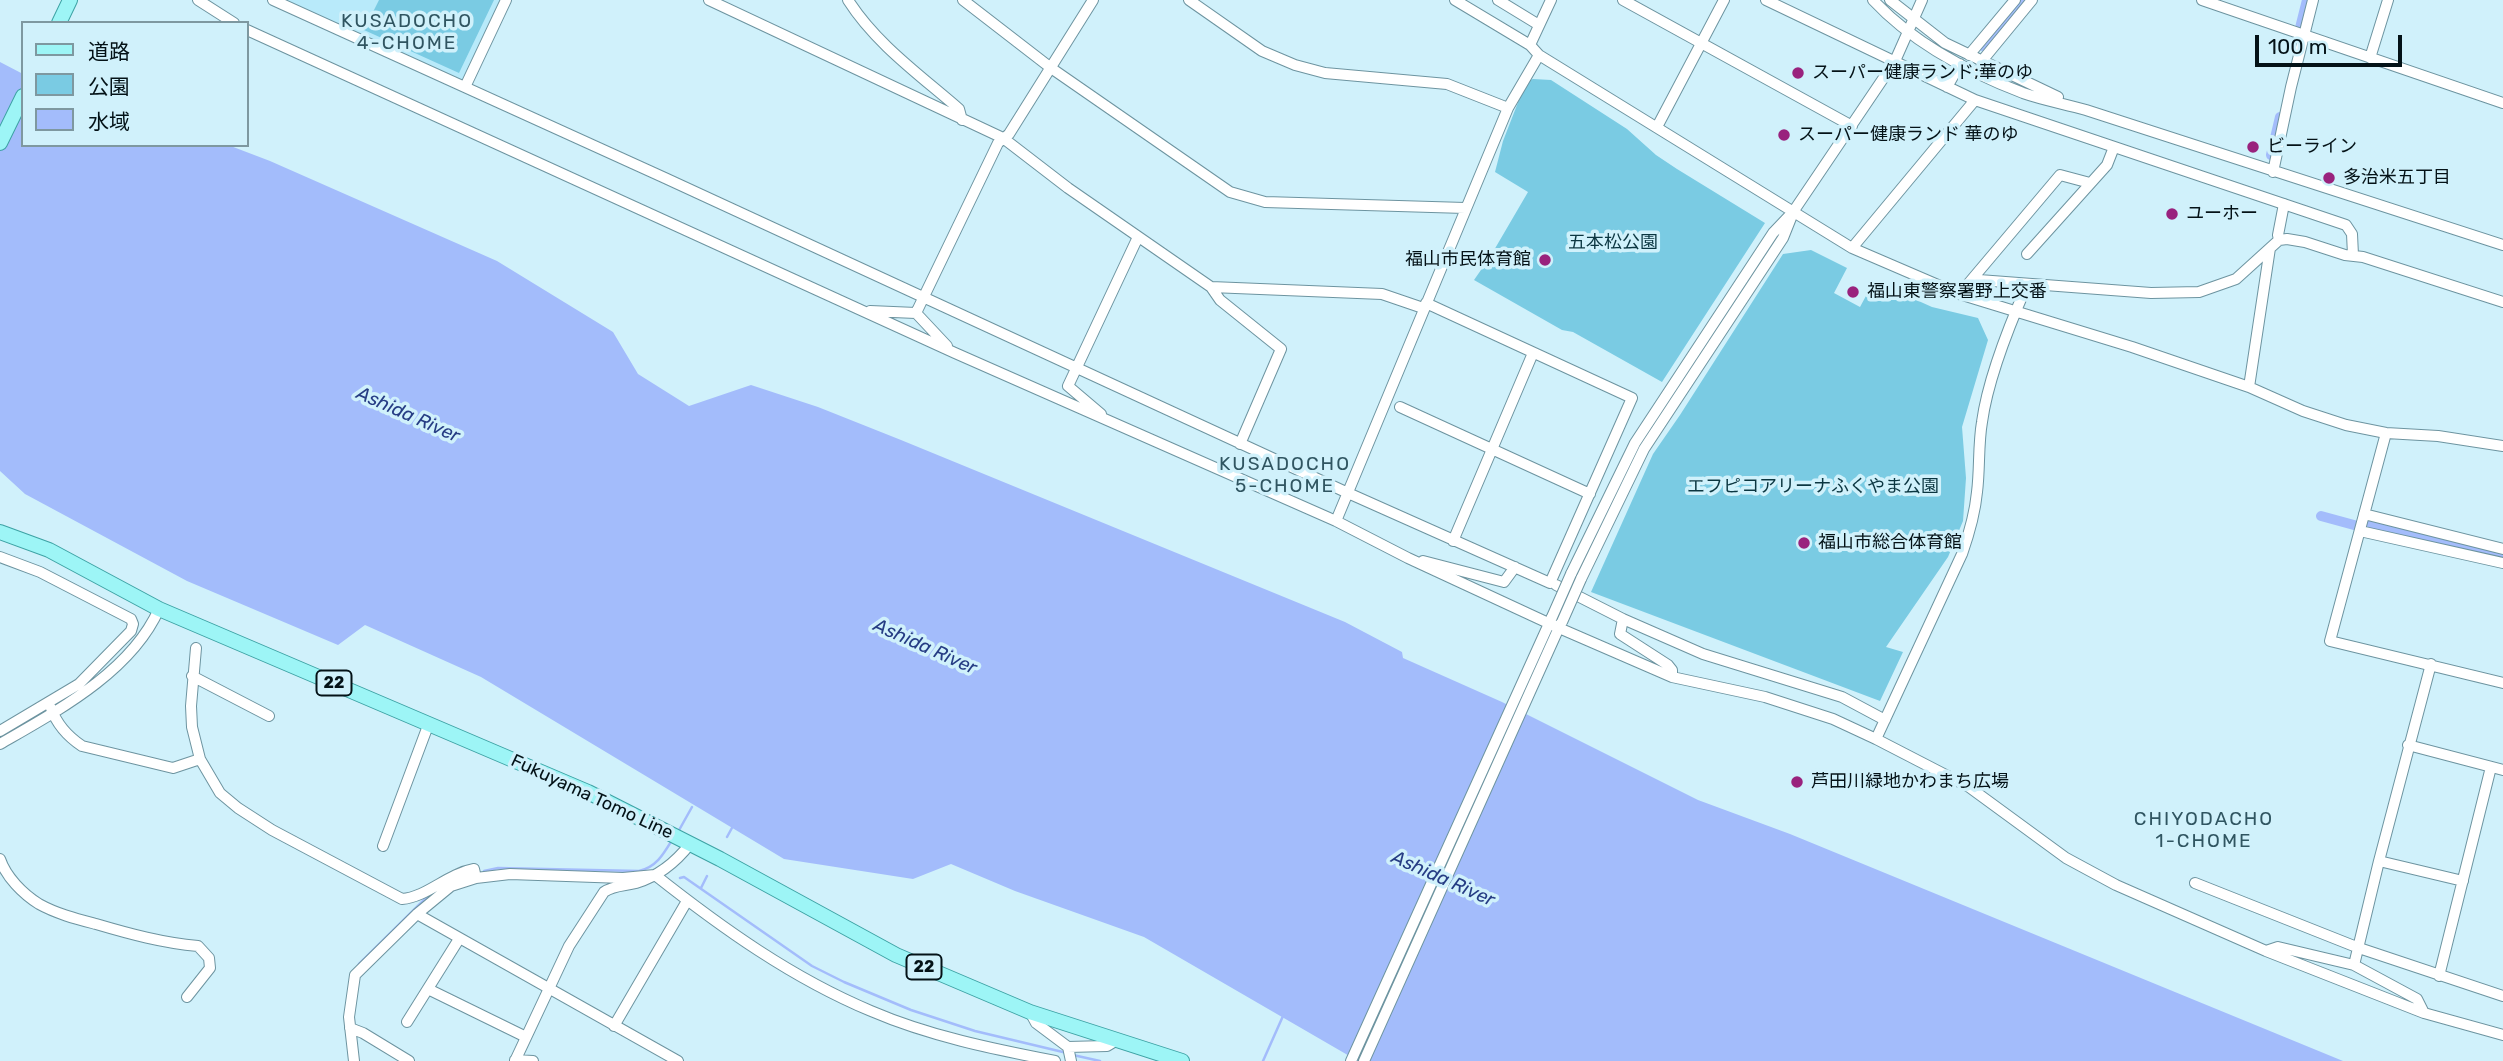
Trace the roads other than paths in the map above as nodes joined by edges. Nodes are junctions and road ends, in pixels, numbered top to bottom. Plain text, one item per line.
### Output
1 (70, 0) edge
2 (198, 0) edge
3 (273, 0) edge
4 (506, 0) edge
5 (709, 0) edge
6 (739, 0) edge
7 (848, 0) edge
8 (963, 0) edge
9 (1093, 0) edge
10 (1189, 0) edge
11 (1455, 0) edge
12 (1498, 0) edge
13 (1551, 0) edge
14 (1623, 0) edge
15 (1724, 0) edge
16 (1766, 0) edge
17 (1873, 0) edge
18 (1890, 0) edge
19 (1922, 0) edge
20 (2015, 0) edge
21 (2032, 0) edge
22 (2202, 0) edge
23 (2313, 0) edge
24 (2388, 0) edge
25 (734, 12) junction
26 (1913, 19) junction
27 (60, 21) edge
28 (231, 21) edge
29 (1539, 25) junction
30 (248, 30) edge
31 (1907, 32) junction
32 (2304, 36) junction
33 (1702, 44) junction
34 (1530, 46) junction
35 (1539, 55) junction
36 (1969, 55) junction
37 (2370, 58) junction
38 (1895, 61) junction
39 (1981, 62) junction
40 (1961, 65) junction
41 (1051, 68) junction
42 (465, 87) junction
43 (1947, 87) junction
44 (21, 100) edge
45 (1975, 100) junction
46 (2503, 103) edge
47 (1508, 108) junction
48 (2086, 110) junction
49 (962, 120) junction
50 (1852, 126) junction
51 (1657, 127) junction
52 (1003, 138) junction
53 (0, 143) edge
54 (2114, 146) junction
55 (2273, 172) junction
56 (2090, 183) junction
57 (2284, 204) junction
58 (1465, 208) junction
59 (1793, 212) junction
60 (1138, 237) junction
61 (2279, 240) junction
62 (2503, 245) edge
63 (1852, 248) junction
64 (2270, 248) junction
65 (2027, 254) dead end
66 (2353, 255) junction
67 (2027, 285) junction
68 (1211, 287) junction
69 (1959, 294) junction
70 (924, 298) junction
71 (2503, 302) edge
72 (1424, 305) junction
73 (865, 311) junction
74 (2015, 311) junction
75 (916, 313) junction
76 (955, 353) junction
77 (1532, 353) junction
78 (1076, 368) junction
79 (2249, 387) junction
80 (1400, 407) dead end
81 (1114, 424) junction
82 (2386, 433) junction
83 (1240, 444) junction
84 (2503, 446) edge
85 (1491, 449) junction
86 (1348, 493) junction
87 (1590, 494) junction
88 (2364, 514) junction
89 (1336, 521) junction
90 (2360, 531) junction
91 (0, 532) edge
92 (1453, 541) junction
93 (2503, 550) edge
94 (0, 557) edge
95 (1408, 558) junction
96 (2503, 563) edge
97 (1515, 567) junction
98 (1550, 583) junction
99 (159, 609) junction
100 (1623, 619) junction
101 (1554, 627) junction
102 (196, 648) dead end
103 (2431, 664) junction
104 (192, 676) junction
105 (1672, 677) junction
106 (2503, 683) edge
107 (48, 702) junction
108 (52, 713) junction
109 (269, 716) dead end
110 (1885, 720) junction
111 (429, 723) junction
112 (0, 731) edge
113 (1877, 739) junction
114 (0, 744) edge
115 (2408, 745) junction
116 (200, 759) junction
117 (2497, 769) edge
118 (680, 839) junction
119 (383, 846) dead end
120 (0, 859) edge
121 (2379, 861) junction
122 (655, 876) junction
123 (475, 878) junction
124 (2463, 881) junction
125 (2195, 883) dead end
126 (687, 901) junction
127 (416, 914) junction
128 (460, 939) junction
129 (2359, 948) junction
130 (2266, 951) junction
131 (2354, 965) junction
132 (2439, 976) junction
133 (549, 988) junction
134 (428, 989) junction
135 (2503, 996) edge
136 (187, 997) dead end
137 (1030, 1012) junction
138 (2424, 1013) junction
139 (407, 1022) dead end
140 (614, 1026) junction
141 (350, 1028) junction
142 (2503, 1035) edge
143 (526, 1037) junction
144 (1118, 1040) junction
145 (1069, 1053) edge
146 (515, 1060) edge
147 (671, 1060) edge
148 (354, 1061) edge
149 (409, 1061) edge
150 (533, 1061) edge
151 (1055, 1061) edge
152 (1182, 1061) edge
153 (1351, 1061) edge
154 (1364, 1061) edge

1 - 27 main road
2 - 28 street
3 - 42 street
4 - 42 street
5 - 25 street
6 - 25 street
7 - 49 street
8 - 41 street
9 - 41 street
10 - 47 street
11 - 34 street
12 - 29 street
13 - 29 street
14 - 33 street
15 - 33 street
16 - 38 street
17 - 31 street
18 - 26 street
19 - 26 street
20 - 36 street
21 - 39 street
22 - 32 street
23 - 32 street
24 - 37 street
25 - 49 street
26 - 31 street
26 - 36 street
29 - 34 street
30 - 73 street
31 - 38 street
31 - 40 street
32 - 37 street
32 - 55 street
33 - 50 street
33 - 51 street
34 - 35 street
35 - 47 street
35 - 51 street
36 - 39 street
37 - 46 street
38 - 43 street
38 - 50 street
39 - 48 street
40 - 43 street
40 - 48 street
41 - 52 street
41 - 58 street
42 - 70 street
43 - 45 street
44 - 53 main road
45 - 54 street
45 - 63 street
47 - 58 street
48 - 55 street
49 - 52 street
50 - 59 street
51 - 59 street
52 - 60 street
52 - 70 street
54 - 56 street
54 - 57 street
55 - 62 street
56 - 65 street
56 - 69 street
57 - 61 street
57 - 66 street
58 - 72 street
59 - 63 street
59 - 101 street, bridge
60 - 68 street
60 - 78 street
61 - 64 street
61 - 66 street
63 - 69 street
64 - 67 street
64 - 79 street
66 - 71 street
67 - 69 street
67 - 74 street
68 - 72 street
68 - 83 street
69 - 74 street
70 - 75 street
70 - 78 street
72 - 77 street
72 - 86 street
73 - 75 street
73 - 76 street
74 - 79 street
74 - 110 street
75 - 76 street
76 - 81 street
77 - 85 street
77 - 87 street
78 - 81 street
78 - 83 street
79 - 82 street
80 - 85 street
81 - 89 street
82 - 84 street
82 - 88 street
83 - 86 street
85 - 87 street
85 - 92 street
86 - 89 street
86 - 92 street
87 - 98 street
88 - 90 street
88 - 93 street
89 - 95 street
90 - 96 street
90 - 103 street
91 - 99 main road, Fukuyama Tomo Line / 22
92 - 97 street
94 - 107 street
95 - 97 street
95 - 101 street
97 - 98 street
98 - 100 street
99 - 108 street
99 - 111 main road, Fukuyama Tomo Line / 22
100 - 105 street
100 - 110 street
101 - 105 street
101 - 153 street
101 - 154 street
102 - 104 street
103 - 106 street
103 - 115 street
104 - 109 street
104 - 116 street
105 - 113 street
107 - 108 street
107 - 112 street
108 - 114 street
108 - 116 street
110 - 113 street
111 - 118 main road, Fukuyama Tomo Line / 22
111 - 119 street
113 - 130 street
115 - 117 street
115 - 121 street
116 - 123 street
117 - 124 street
118 - 122 street
118 - 137 main road, Fukuyama Tomo Line / 22
120 - 136 street
121 - 124 street
121 - 129 street
122 - 123 street
122 - 126 street
122 - 133 street
123 - 127 street
124 - 132 street
125 - 129 street
126 - 140 street
126 - 151 street
127 - 128 street
127 - 141 street
128 - 133 street
128 - 134 street
129 - 131 street
129 - 132 street
130 - 131 street
130 - 138 street
131 - 138 street
132 - 135 street
133 - 140 street
133 - 143 street
134 - 139 street
134 - 143 street
137 - 144 main road, Fukuyama Tomo Line / 22
137 - 145 street
138 - 142 street
140 - 147 street
141 - 148 street
141 - 149 street
143 - 146 street
144 - 145 street
144 - 152 main road, Fukuyama Tomo Line / 22
146 - 150 street

